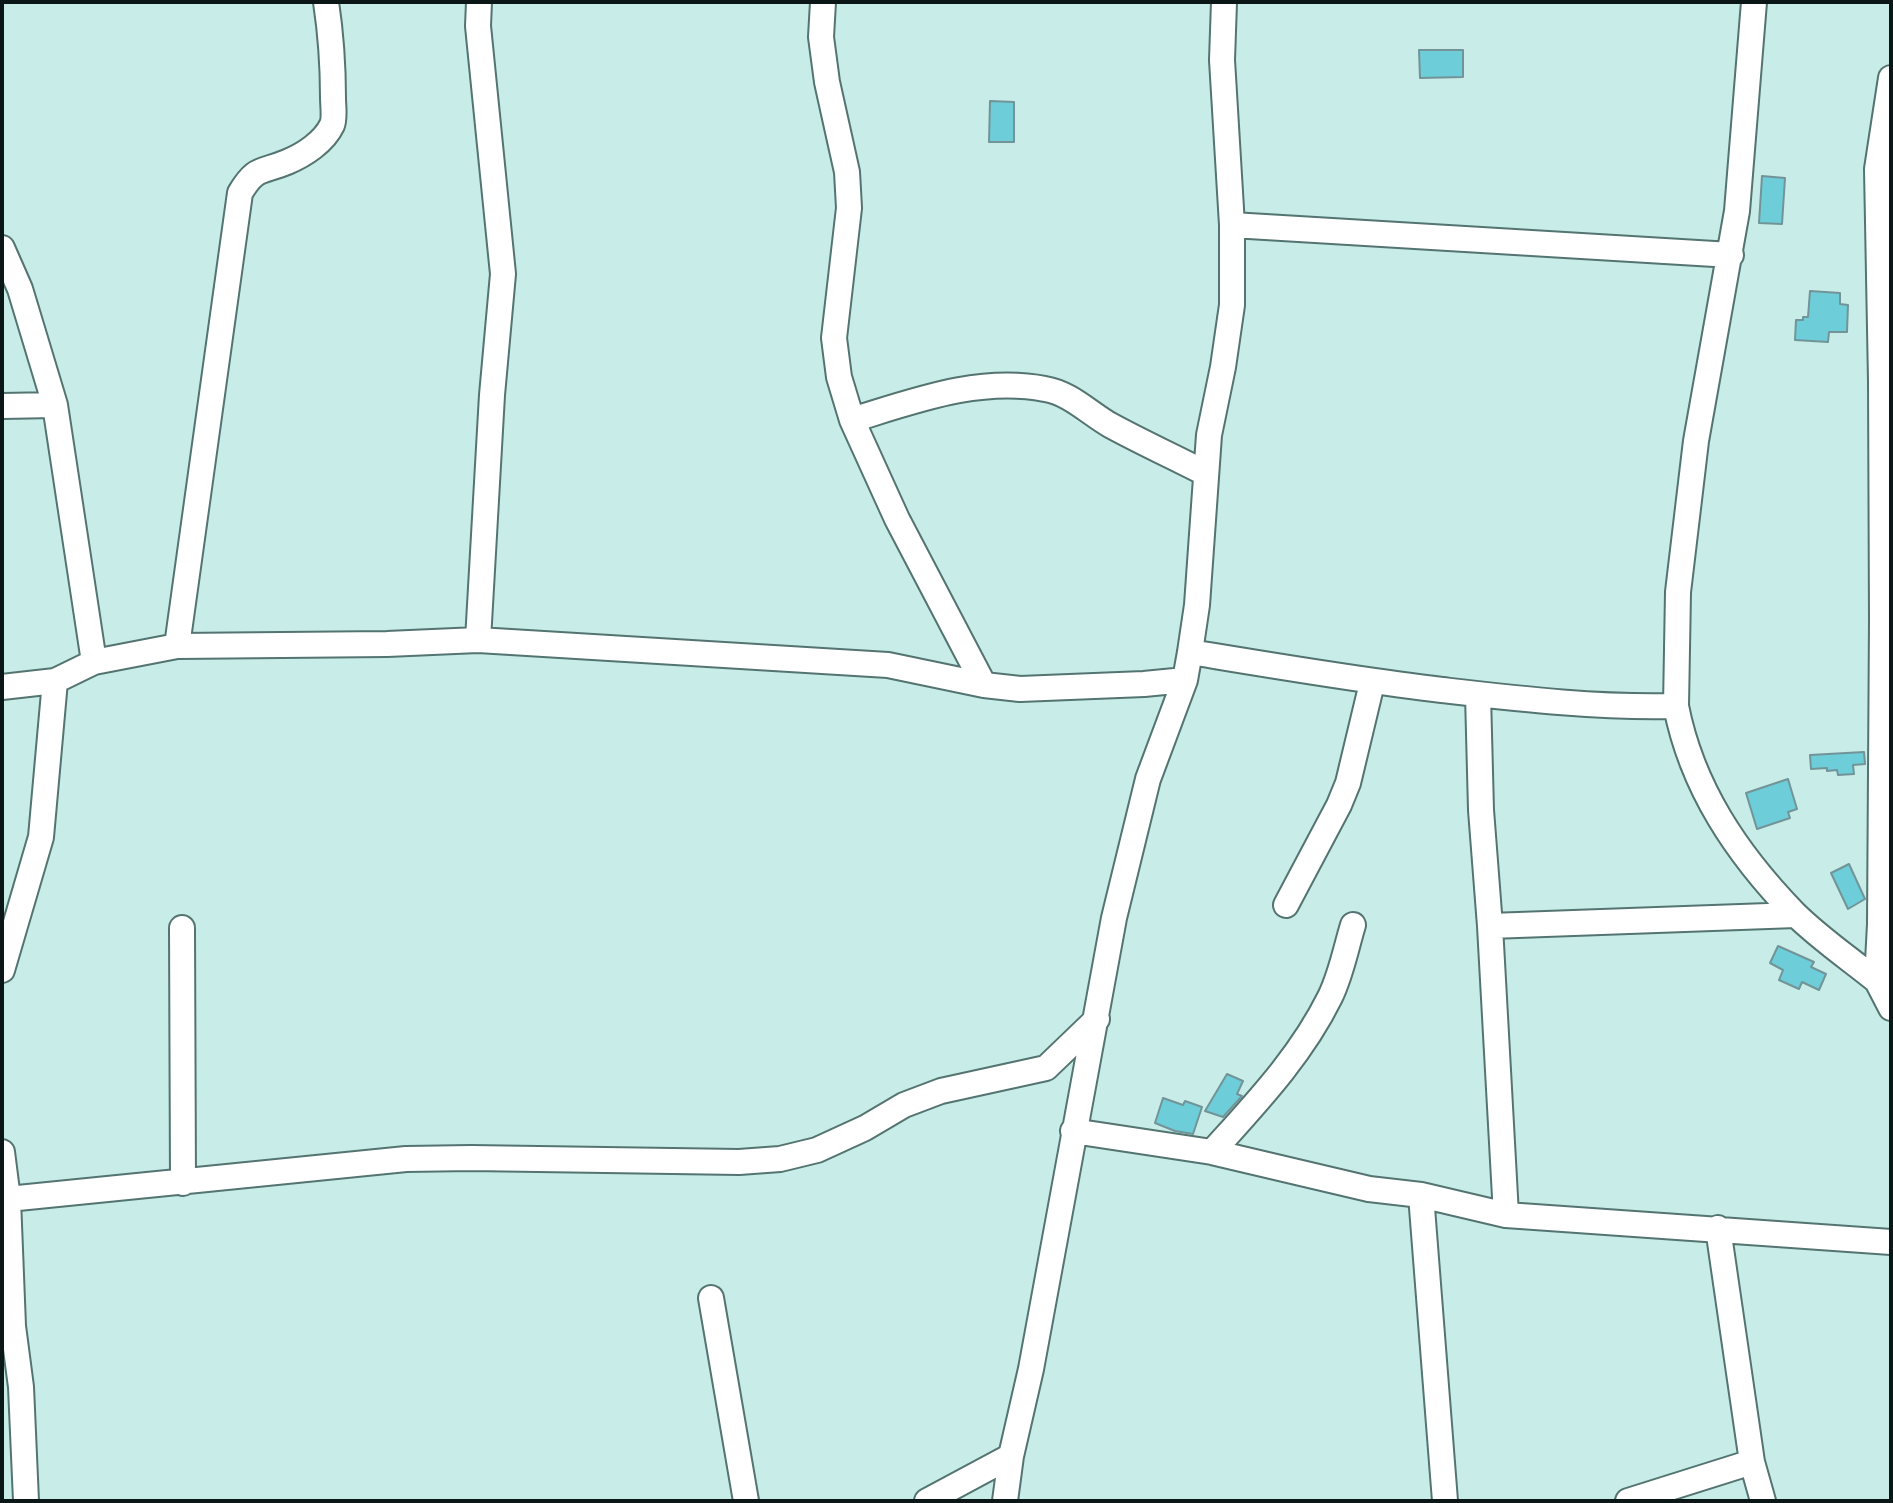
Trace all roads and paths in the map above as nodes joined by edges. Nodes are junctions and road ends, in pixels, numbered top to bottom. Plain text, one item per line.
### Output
1 (326, 2) edge
2 (479, 2) edge
3 (822, 2) edge
4 (1224, 2) edge
5 (1754, 2) edge
6 (1891, 78) edge
7 (1232, 225) junction
8 (2, 248) edge
9 (1731, 256) junction
10 (55, 405) junction
11 (2, 406) edge
12 (852, 420) junction
13 (1205, 473) junction
14 (478, 640) junction
15 (177, 646) junction
16 (1190, 652) junction
17 (94, 662) junction
18 (1185, 680) junction
19 (55, 681) junction
20 (1372, 683) junction
21 (984, 685) junction
22 (2, 687) edge
23 (1478, 695) junction
24 (1676, 706) junction
25 (1886, 710) edge
26 (1286, 905) dead end
27 (1796, 915) junction
28 (1353, 925) dead end
29 (1490, 926) junction
30 (182, 928) dead end
31 (2, 970) edge
32 (1877, 981) junction
33 (1891, 1008) edge
34 (1097, 1019) junction
35 (1046, 1068) junction
36 (1085, 1084) junction
37 (1073, 1131) junction
38 (2, 1152) edge
39 (1212, 1152) junction
40 (183, 1183) junction
41 (1421, 1195) junction
42 (8, 1199) junction
43 (1506, 1215) junction
44 (1718, 1228) junction
45 (1891, 1242) edge
46 (711, 1298) dead end
47 (11, 1389) edge
48 (1011, 1456) junction
49 (1752, 1462) junction
50 (26, 1501) edge
51 (746, 1501) edge
52 (927, 1501) edge
53 (1005, 1501) edge
54 (1445, 1501) edge
55 (1628, 1501) edge
56 (1762, 1501) edge

1 - 15 street
2 - 14 street
3 - 12 street
4 - 7 street
5 - 9 street
6 - 25 street
7 - 9 street
7 - 13 street
8 - 10 street
9 - 24 street
10 - 11 street
10 - 17 street
12 - 13 street
12 - 21 street
13 - 16 street
14 - 15 street
14 - 21 street
15 - 17 street
16 - 18 street
16 - 20 street
17 - 19 street
18 - 21 street
18 - 34 street
19 - 22 street
19 - 31 street
20 - 23 street
20 - 26 street
23 - 24 street
23 - 29 street
24 - 27 street
25 - 32 street
27 - 29 street
27 - 32 street
28 - 39 street
29 - 43 street
30 - 40 street
32 - 33 street
34 - 35 street
34 - 36 street
35 - 36 street
35 - 40 street
36 - 37 street
37 - 39 street
37 - 48 street
38 - 42 street
39 - 41 street
40 - 42 street
41 - 43 street
41 - 54 street
42 - 47 street
43 - 44 street
44 - 45 street
44 - 49 street
46 - 51 street
47 - 50 street
48 - 52 street
48 - 53 street
49 - 55 street
49 - 56 street

